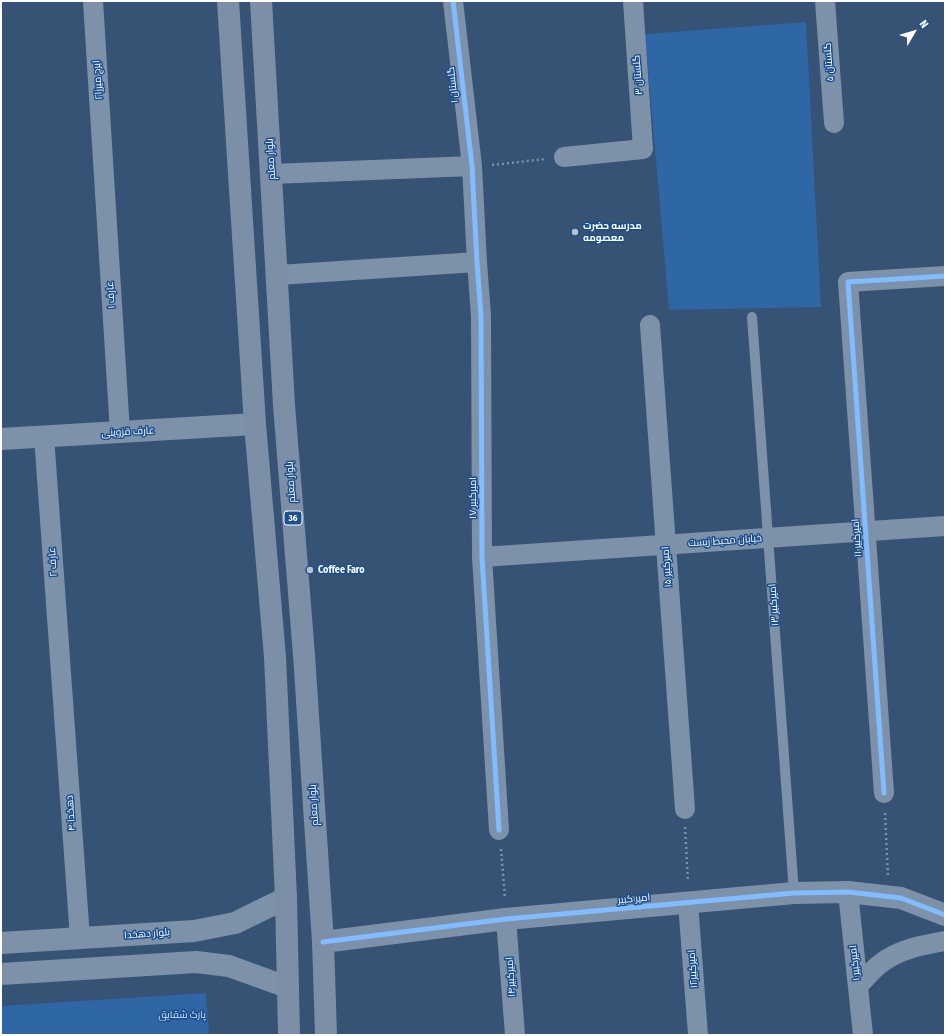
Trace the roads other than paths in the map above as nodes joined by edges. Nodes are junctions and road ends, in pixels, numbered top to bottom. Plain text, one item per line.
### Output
1 (93, 1) edge
2 (228, 1) edge
3 (260, 1) edge
4 (453, 1) edge
5 (633, 1) edge
6 (825, 1) edge
7 (834, 123) dead end
8 (564, 157) road end
9 (103, 158) joint
10 (472, 166) junction
11 (272, 174) junction
12 (477, 262) junction
13 (278, 275) junction
14 (945, 276) edge
15 (752, 317) dead end
16 (650, 325) dead end
17 (255, 424) junction
18 (120, 432) junction
19 (44, 436) junction
20 (1, 439) edge
21 (945, 526) edge
22 (866, 531) junction
23 (768, 538) junction
24 (666, 545) junction
25 (482, 557) junction
26 (62, 688) joint
27 (884, 793) road end
28 (685, 809) road end
29 (499, 830) road end
30 (848, 892) junction
31 (794, 893) junction
32 (286, 898) junction
33 (688, 903) junction
34 (945, 915) edge
35 (506, 919) junction
36 (80, 938) junction
37 (945, 941) edge
38 (323, 942) junction
39 (1, 943) edge
40 (1, 974) edge
41 (858, 986) junction
42 (287, 987) junction
43 (289, 1035) edge
44 (326, 1035) edge
45 (515, 1035) edge
46 (698, 1035) edge
47 (862, 1035) edge

1 - 9 street, ایرج میرزا۲
2 - 17 main road
3 - 11 main road, بلوار معلم / 36
4 - 10 street, گلستان ۱
5 - 8 street, گلستان ۳
6 - 7 street, گلستان ۵
9 - 18 street, عارف ۱
10 - 11 street
10 - 12 street, امیرکبیر ۱۷
11 - 13 main road, بلوار معلم / 36
12 - 13 street
12 - 25 street, امیرکبیر ۱۷
13 - 38 main road, بلوار معلم / 36
14 - 22 street, امیرکبیر ۱۱
15 - 23 lane, امیرکبیر ۱۳
16 - 24 street, امیرکبیر ۱۵
17 - 18 street, عارف قزوینی
17 - 32 main road
18 - 19 street, عارف قزوینی
19 - 20 street, عارف قزوینی
19 - 26 street, عارف ۲
21 - 22 street, خیابان محیط زیست
22 - 23 street, خیابان محیط زیست
22 - 27 street, امیرکبیر ۱۱
23 - 24 street, خیابان محیط زیست
23 - 31 lane, امیرکبیر ۱۳
24 - 25 street, خیابان محیط زیست
24 - 28 street, امیرکبیر ۱۵
25 - 29 street, امیرکبیر ۱۷
26 - 36 street, دهخدا۴۰
30 - 31 street, امیر کبیر
30 - 34 street, امیر کبیر
30 - 41 street, امیرکبیر۱۰
31 - 33 street, امیر کبیر
32 - 36 street, بلوار دهخدا
32 - 42 main road
33 - 35 street, امیر کبیر
33 - 46 street, امیرکبیر۱۲
35 - 38 street, امیر کبیر
35 - 45 street, امیرکبیر۱۴
36 - 39 street, بلوار دهخدا
37 - 41 street
38 - 44 main road, بلوار معلم / 36
40 - 42 street
41 - 47 street, امیرکبیر۱۰
42 - 43 main road

